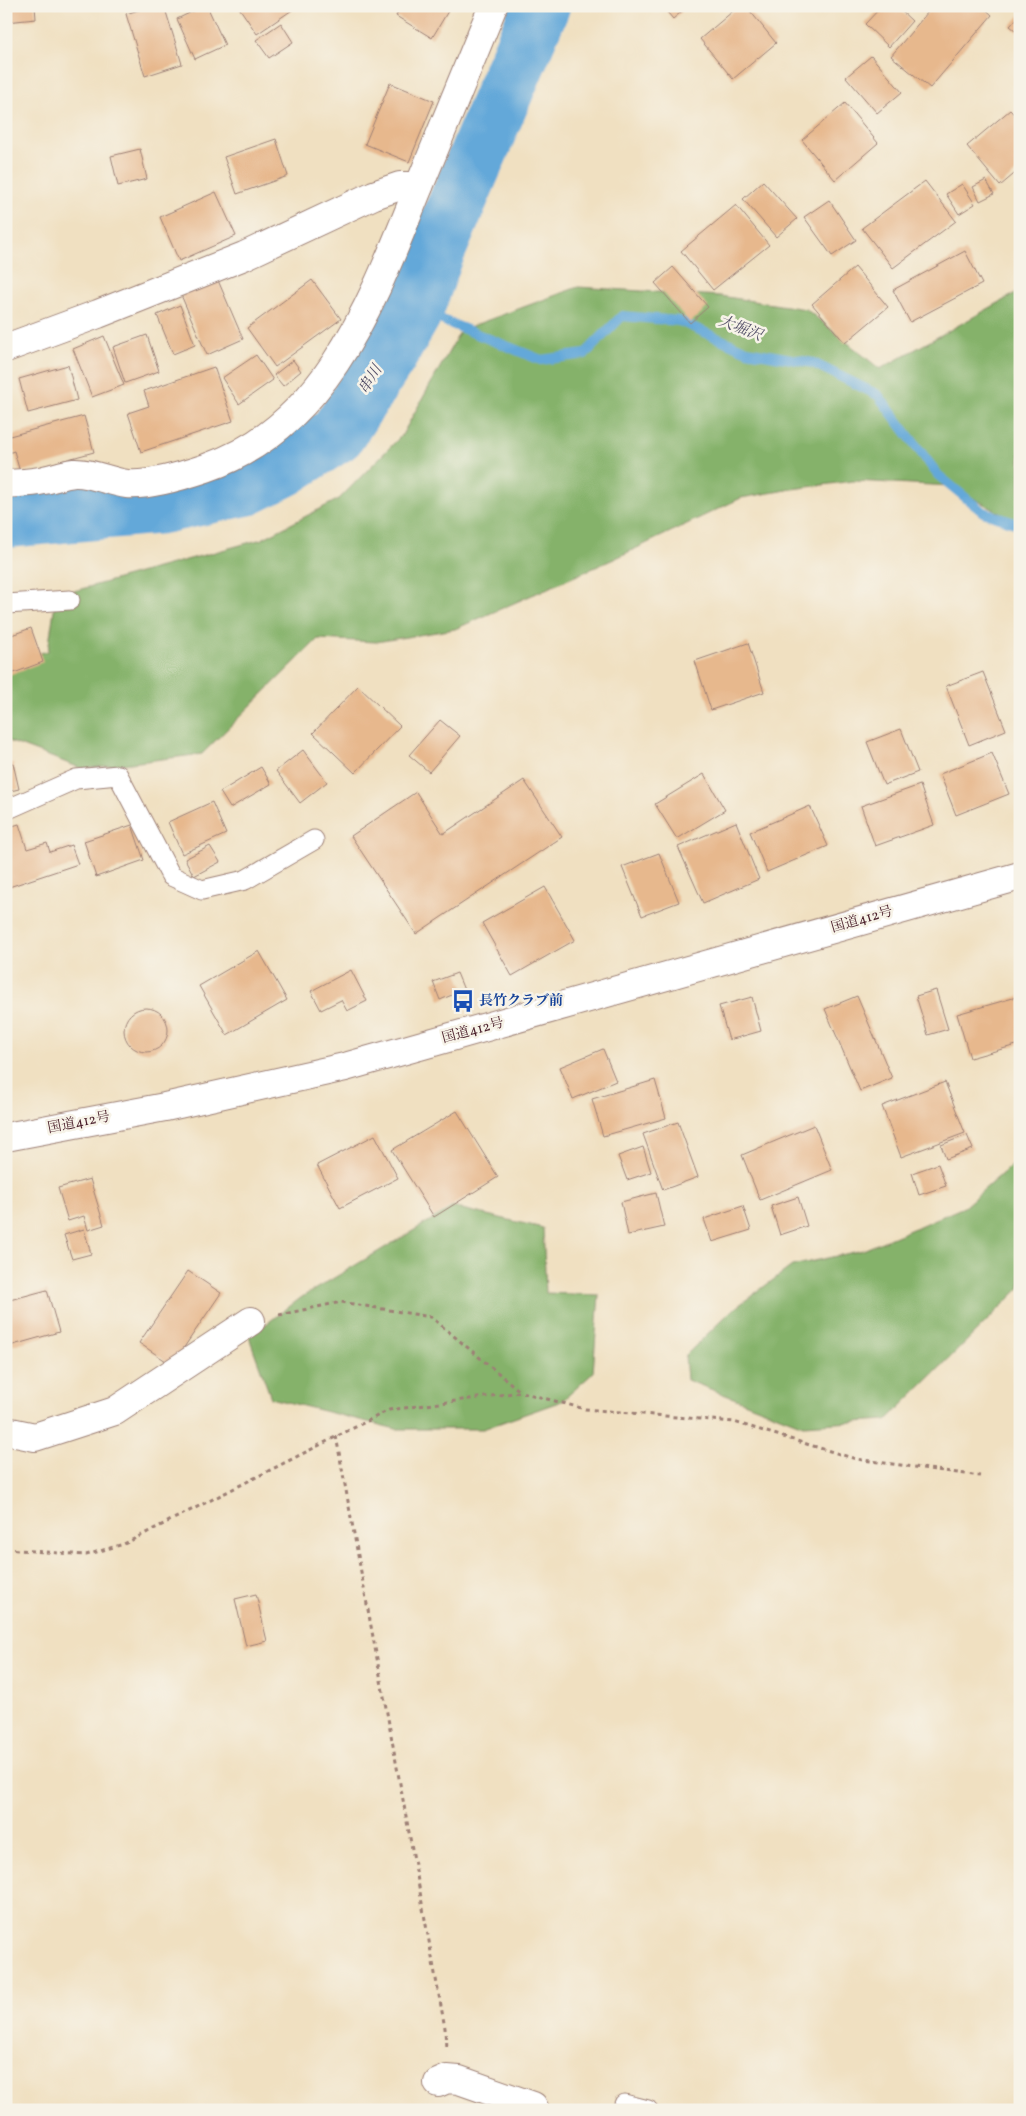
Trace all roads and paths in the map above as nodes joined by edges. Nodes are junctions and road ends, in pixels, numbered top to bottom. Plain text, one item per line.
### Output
1 (493, 6) edge
2 (419, 186) junction
3 (6, 348) edge
4 (6, 484) edge
5 (70, 600) dead end
6 (6, 604) edge
7 (6, 810) edge
8 (314, 840) dead end
9 (1020, 876) edge
10 (6, 1137) edge
11 (251, 1321) joint
12 (521, 1392) junction
13 (6, 1431) edge
14 (336, 1436) junction
15 (980, 1476) dead end
16 (6, 1549) edge
17 (443, 2081) joint
18 (624, 2104) dead end
19 (535, 2110) edge
20 (648, 2110) edge

1 - 2 main road
2 - 3 main road
2 - 4 main road
5 - 6 lane
7 - 8 lane
9 - 10 main road, 国道412号
11 - 12 path
11 - 13 main road
12 - 14 path
12 - 15 path
14 - 16 path
14 - 17 path
17 - 19 main road
18 - 20 lane

